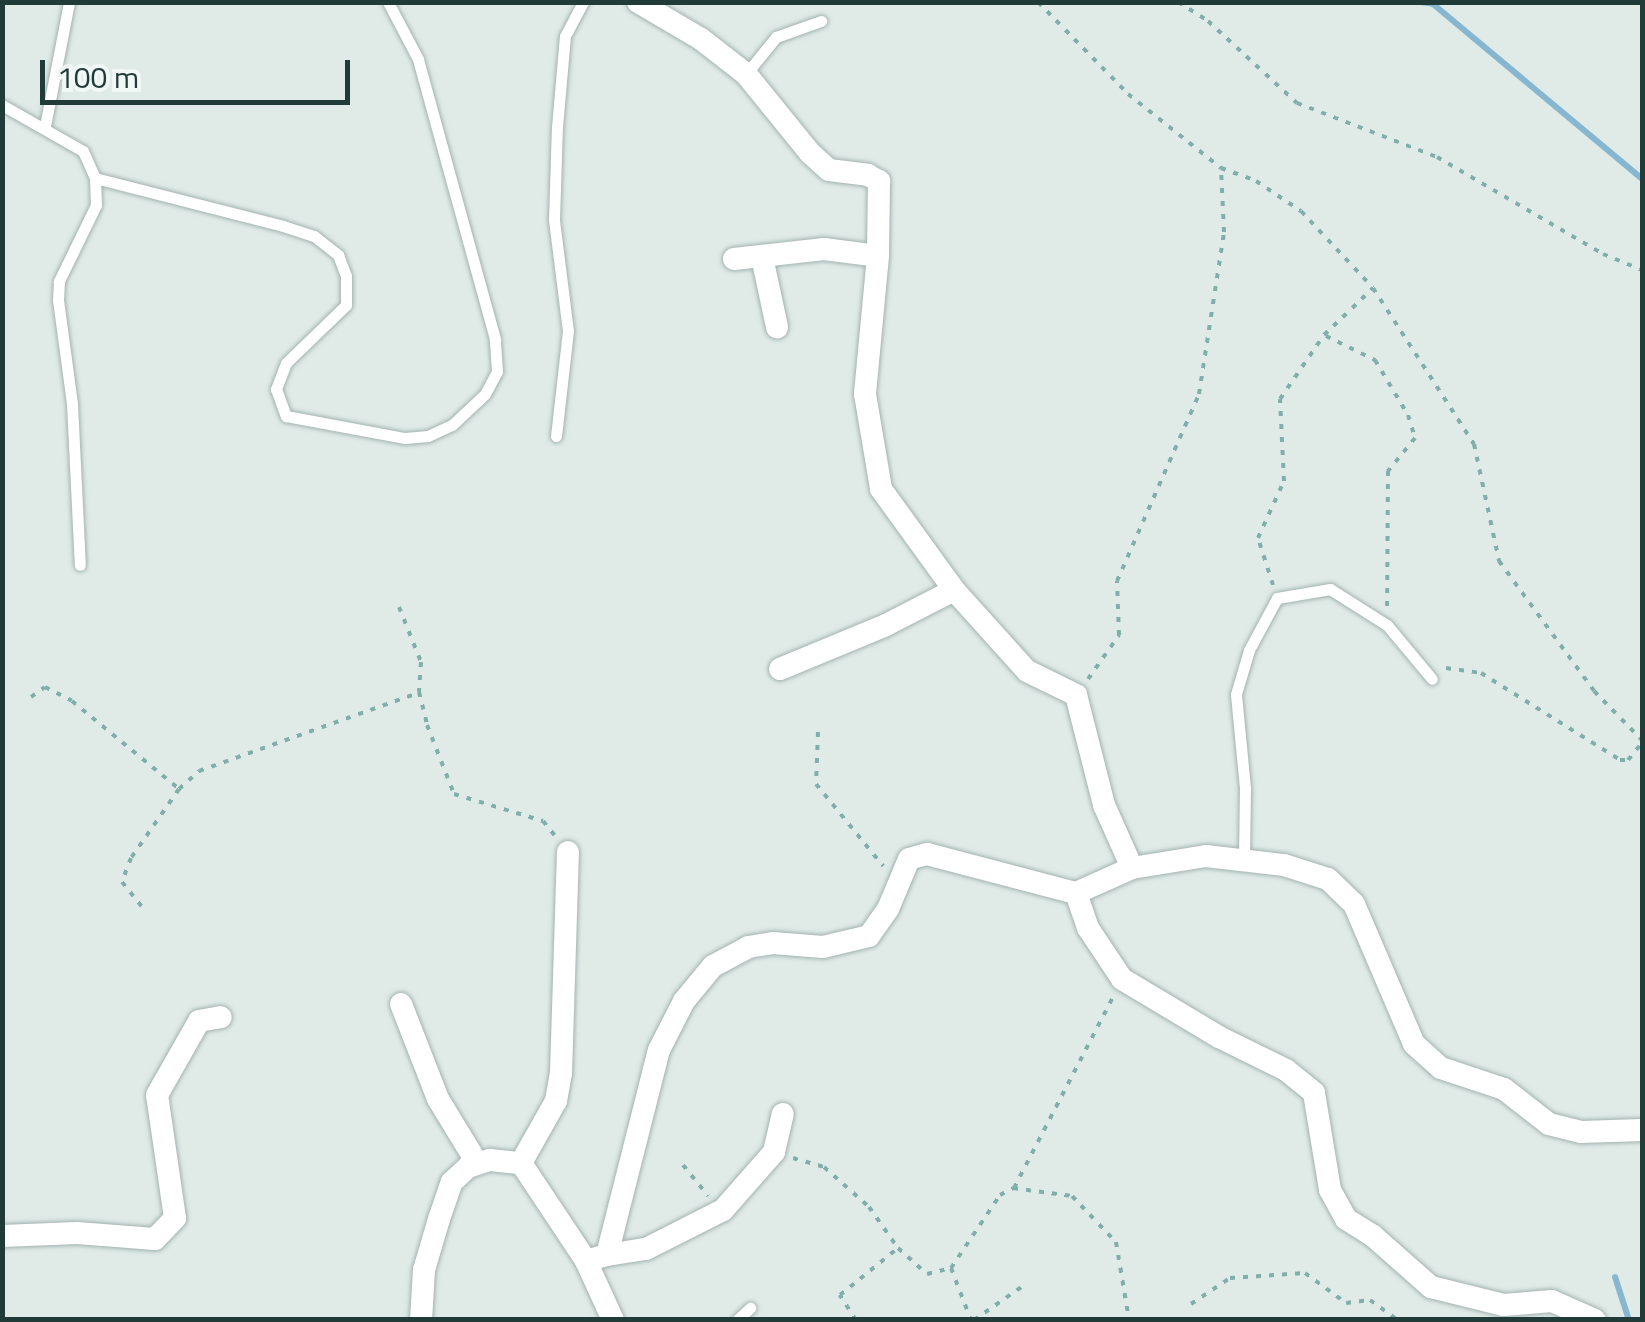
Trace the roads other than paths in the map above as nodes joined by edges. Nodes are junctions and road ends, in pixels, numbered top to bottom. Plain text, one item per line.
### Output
1 (68, 2) edge
2 (388, 2) edge
3 (583, 2) edge
4 (638, 2) edge
5 (821, 21) dead end
6 (746, 74) junction
7 (2, 105) edge
8 (45, 126) junction
9 (95, 178) junction
10 (878, 256) junction
11 (762, 258) junction
12 (734, 259) dead end
13 (777, 327) dead end
14 (556, 436) dead end
15 (80, 565) dead end
16 (954, 590) junction
17 (780, 669) dead end
18 (1432, 679) dead end
19 (568, 852) road end
20 (1244, 858) junction
21 (1132, 868) junction
22 (1076, 893) junction
23 (401, 1004) dead end
24 (221, 1016) dead end
25 (783, 1114) dead end
26 (1642, 1130) edge
27 (478, 1163) junction
28 (521, 1163) junction
29 (2, 1236) edge
30 (596, 1258) junction
31 (1458, 1297) junction
32 (750, 1308) dead end
33 (422, 1320) edge
34 (612, 1320) edge
35 (737, 1320) edge
36 (1448, 1320) edge
37 (1595, 1320) edge

1 - 8 lane
2 - 9 lane
3 - 14 lane
4 - 6 street
5 - 6 lane
6 - 10 street
7 - 8 lane
8 - 9 lane
9 - 15 lane
10 - 11 street
10 - 16 street
11 - 12 street
11 - 13 street
16 - 17 street
16 - 21 street
18 - 20 lane
19 - 28 street
20 - 21 street
20 - 26 street
21 - 22 street
22 - 30 street
22 - 31 street
23 - 27 street
24 - 29 street
25 - 30 street
27 - 28 street
27 - 33 street
28 - 30 street
30 - 34 street
31 - 36 street
31 - 37 street
32 - 35 lane

